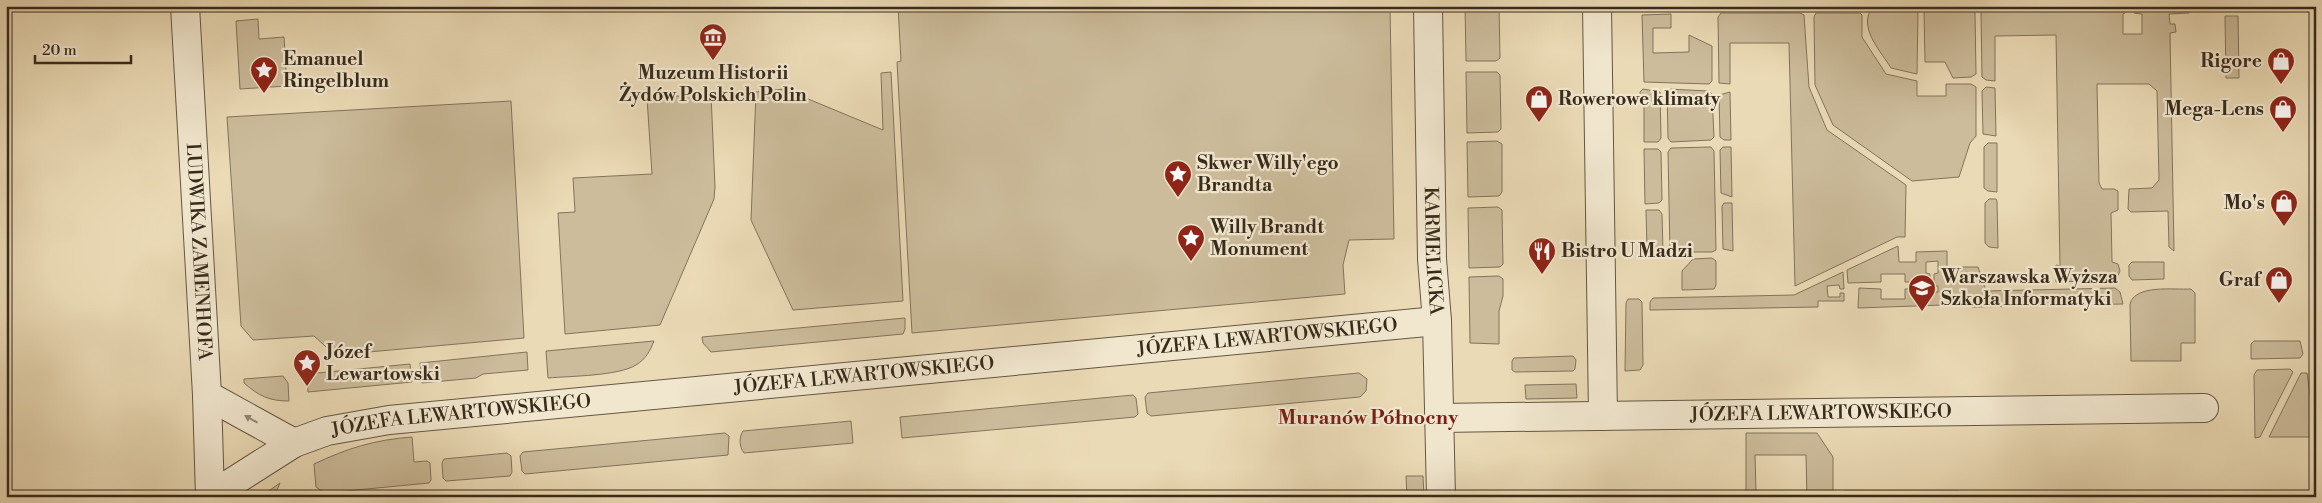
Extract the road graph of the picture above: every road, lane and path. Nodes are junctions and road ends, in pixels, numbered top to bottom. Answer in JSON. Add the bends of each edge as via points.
{"nodes":[{"id":1,"x":184,"y":6,"type":"edge"},
{"id":2,"x":1428,"y":6,"type":"edge"},
{"id":3,"x":1597,"y":6,"type":"edge"},
{"id":4,"x":1437,"y":321,"type":"junction"},
{"id":5,"x":207,"y":395,"type":"junction"},
{"id":6,"x":2204,"y":408,"type":"dead end"},
{"id":7,"x":1603,"y":416,"type":"junction"},
{"id":8,"x":1439,"y":418,"type":"junction"},
{"id":9,"x":294,"y":443,"type":"junction"},
{"id":10,"x":210,"y":497,"type":"edge"},
{"id":11,"x":1441,"y":497,"type":"edge"}],
"edges":[{"from":1,"to":5,"type":"street","name":"LUDWIKA ZAMENHOFA"},
{"from":2,"to":4,"type":"street","name":"KARMELICKA","via":[[1432,259]]},
{"from":3,"to":7,"type":"street"},
{"from":4,"to":8,"type":"street","name":"KARMELICKA"},
{"from":4,"to":9,"type":"street","name":"JÓZEFA LEWARTOWSKIEGO","via":[[390,420],[327,431]]},
{"from":9,"to":5,"type":"street","one_way":true},
{"from":5,"to":10,"type":"street","name":"LUDWIKA ZAMENHOFA"},
{"from":6,"to":7,"type":"street","name":"JÓZEFA LEWARTOWSKIEGO"},
{"from":7,"to":8,"type":"street","name":"JÓZEFA LEWARTOWSKIEGO"},
{"from":8,"to":11,"type":"street","name":"KARMELICKA"},
{"from":9,"to":10,"type":"street","name":"JÓZEFA LEWARTOWSKIEGO"}]}
